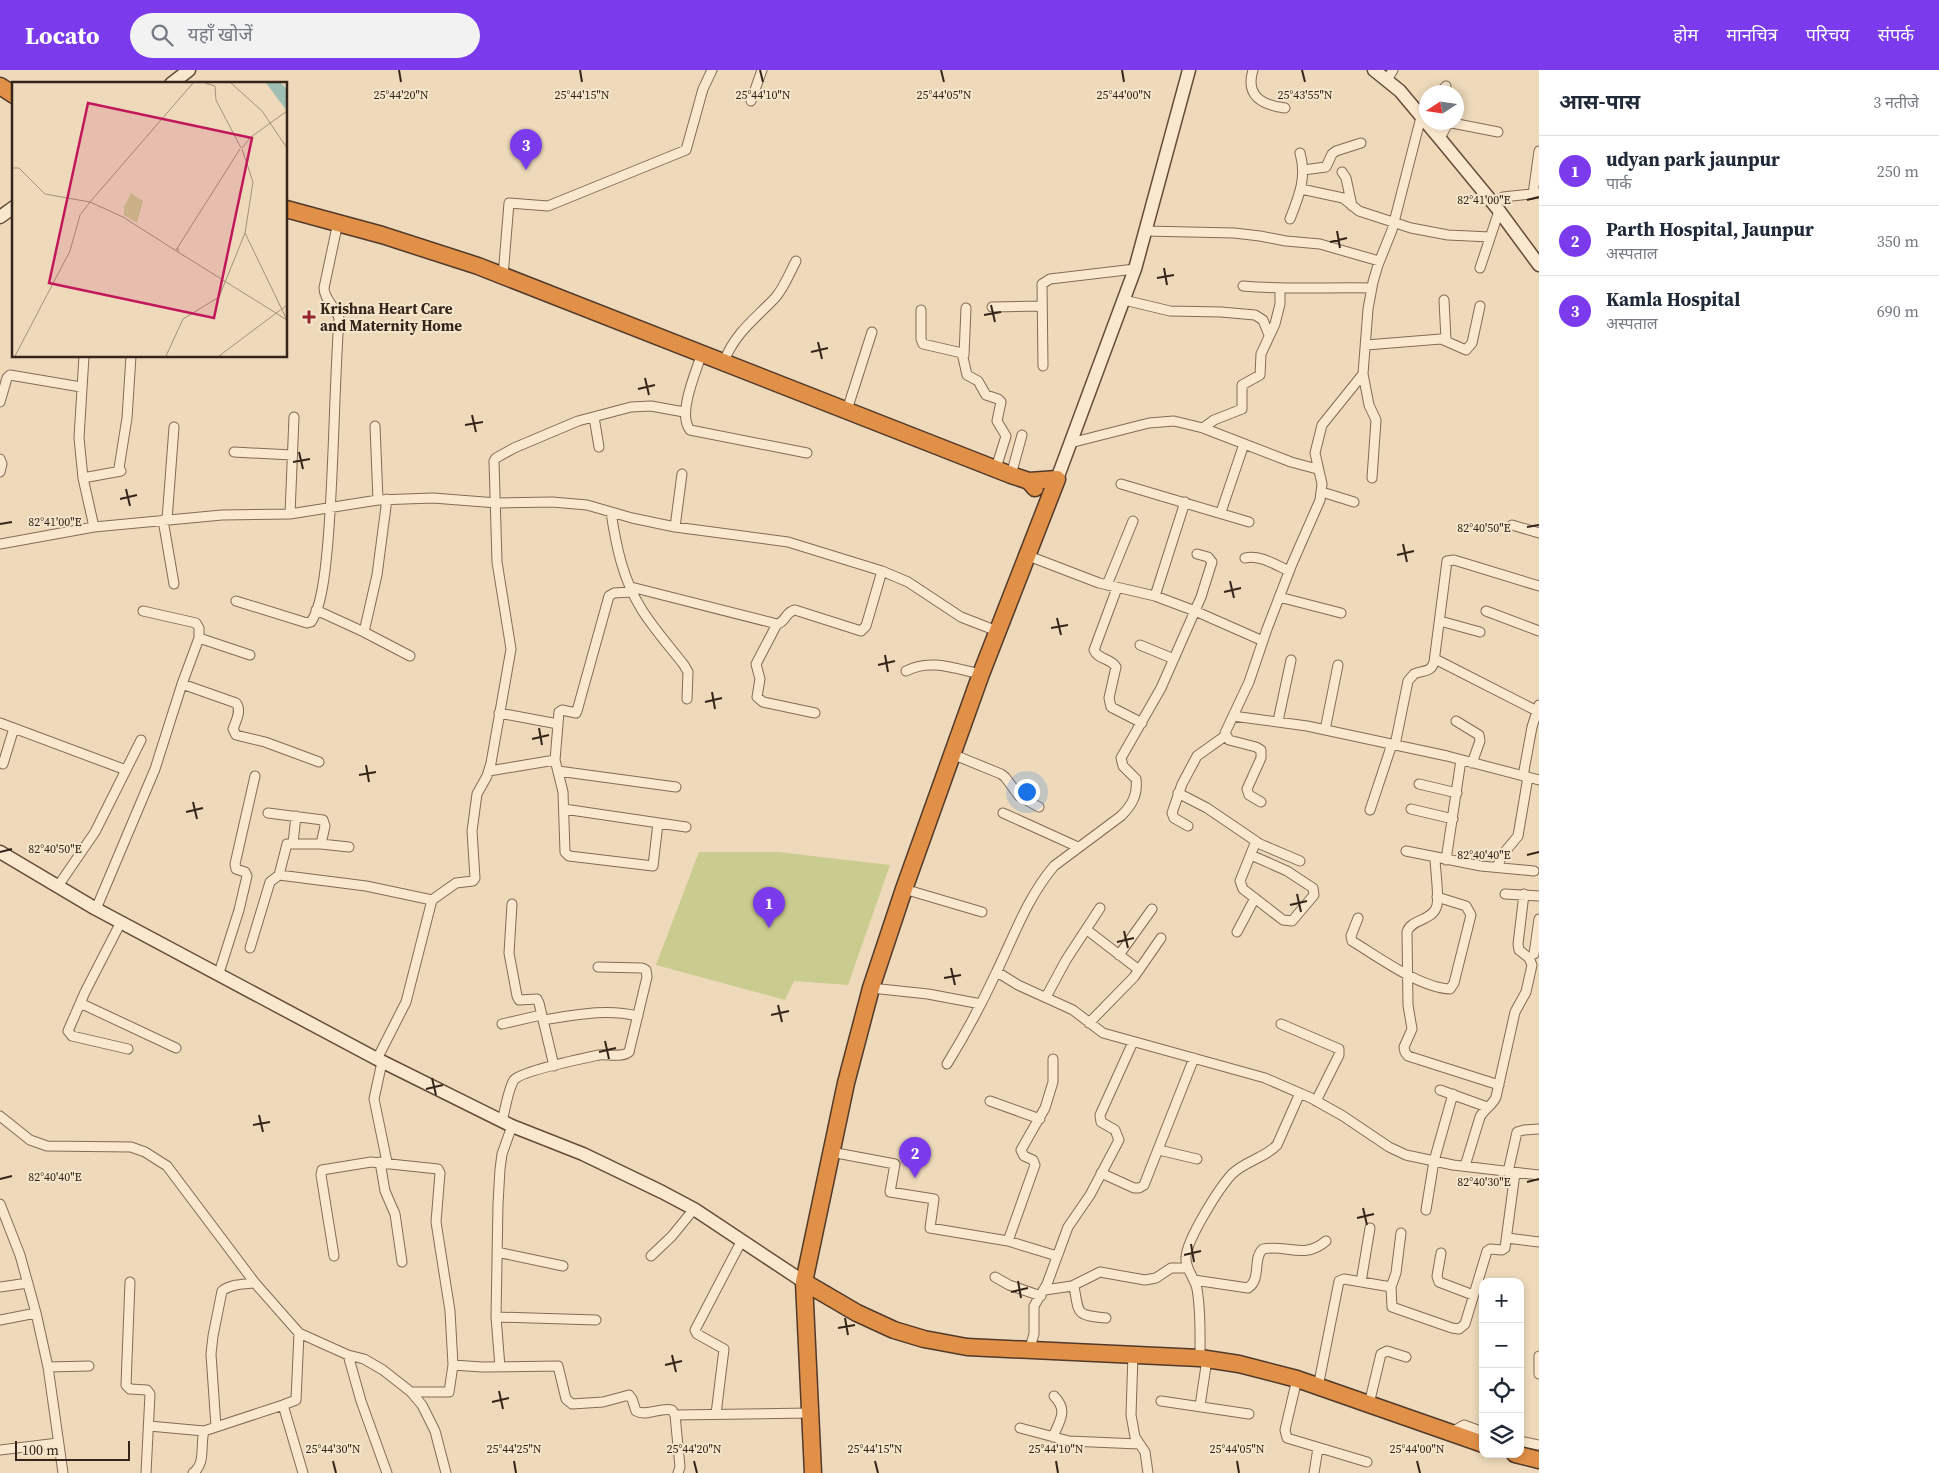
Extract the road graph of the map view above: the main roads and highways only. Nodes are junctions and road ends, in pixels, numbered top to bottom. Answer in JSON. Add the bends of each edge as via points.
{"nodes":[{"id":1,"x":189,"y":70,"type":"edge"},
{"id":2,"x":1189,"y":70,"type":"edge"},
{"id":3,"x":1374,"y":70,"type":"edge"},
{"id":4,"x":1390,"y":75,"type":"edge"},
{"id":5,"x":174,"y":82,"type":"edge"},
{"id":6,"x":0,"y":86,"type":"edge"},
{"id":7,"x":12,"y":94,"type":"edge"},
{"id":8,"x":1419,"y":109,"type":"edge"},
{"id":9,"x":1434,"y":130,"type":"edge"},
{"id":10,"x":12,"y":208,"type":"edge"},
{"id":11,"x":288,"y":210,"type":"edge"},
{"id":12,"x":0,"y":217,"type":"edge"},
{"id":13,"x":1539,"y":265,"type":"edge"},
{"id":14,"x":1057,"y":479,"type":"junction"},
{"id":15,"x":1029,"y":482,"type":"junction"},
{"id":16,"x":1048,"y":501,"type":"junction"},
{"id":17,"x":0,"y":852,"type":"edge"},
{"id":18,"x":804,"y":1282,"type":"junction"},
{"id":19,"x":1479,"y":1443,"type":"edge"},
{"id":20,"x":1524,"y":1456,"type":"edge"},
{"id":21,"x":1539,"y":1460,"type":"edge"},
{"id":22,"x":813,"y":1473,"type":"edge"}],
"edges":[{"from":1,"to":5,"type":"main road"},
{"from":2,"to":14,"type":"main road","via":[[1135,269]]},
{"from":3,"to":4,"type":"main road"},
{"from":4,"to":8,"type":"main road","via":[[1400,91]]},
{"from":6,"to":7,"type":"highway"},
{"from":9,"to":13,"type":"main road"},
{"from":10,"to":12,"type":"main road"},
{"from":11,"to":15,"type":"highway","via":[[338,222],[503,276]]},
{"from":14,"to":15,"type":"highway"},
{"from":14,"to":16,"type":"highway"},
{"from":15,"to":16,"type":"highway"},
{"from":16,"to":18,"type":"highway","via":[[981,674],[871,988],[846,1083]]},
{"from":17,"to":18,"type":"main road","via":[[96,909],[379,1061],[507,1124],[628,1175],[694,1210]]},
{"from":18,"to":19,"type":"highway","via":[[858,1313],[916,1337],[967,1347],[1204,1358],[1240,1364],[1297,1378]]},
{"from":18,"to":22,"type":"highway"},
{"from":20,"to":21,"type":"highway"}]}
